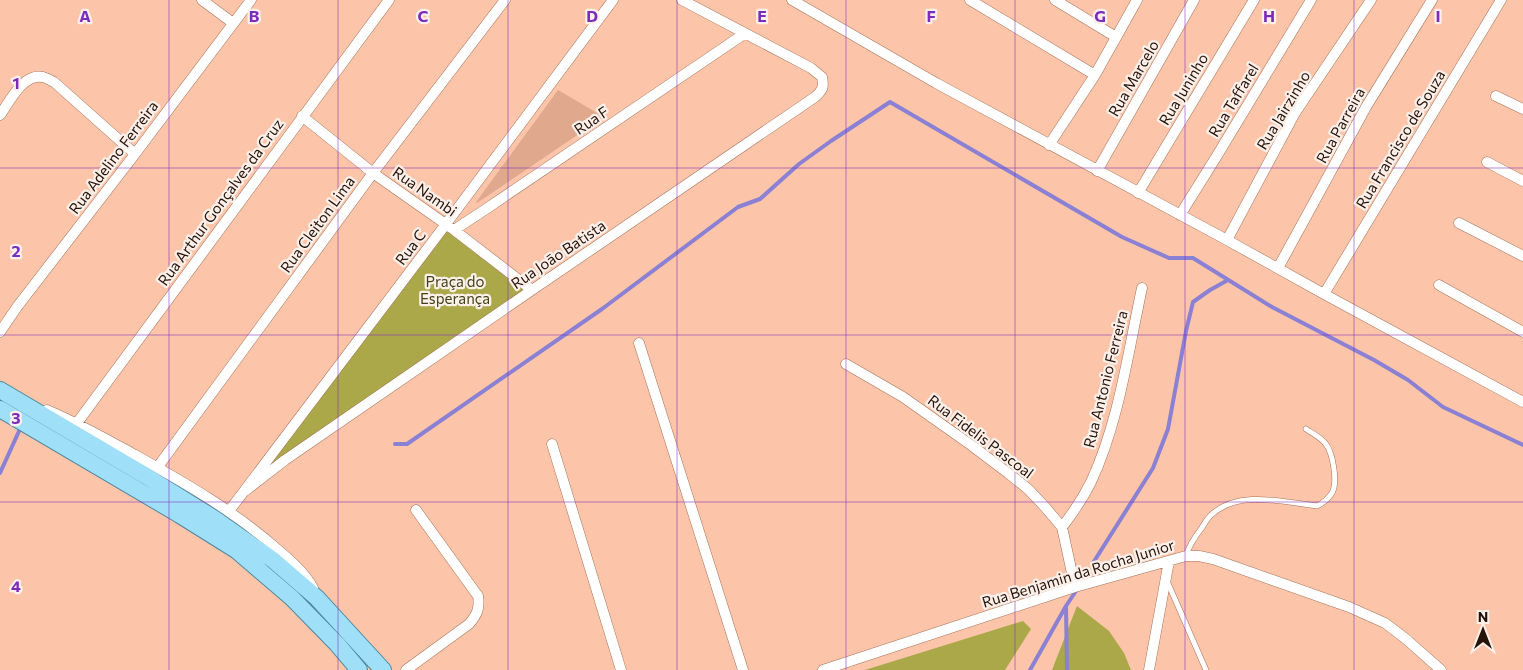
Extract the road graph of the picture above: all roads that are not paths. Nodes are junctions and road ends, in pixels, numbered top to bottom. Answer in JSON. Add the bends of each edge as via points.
{"nodes":[{"id":1,"x":202,"y":0,"type":"edge"},
{"id":2,"x":251,"y":0,"type":"edge"},
{"id":3,"x":389,"y":0,"type":"edge"},
{"id":4,"x":505,"y":0,"type":"edge"},
{"id":5,"x":613,"y":0,"type":"edge"},
{"id":6,"x":682,"y":0,"type":"edge"},
{"id":7,"x":792,"y":0,"type":"edge"},
{"id":8,"x":970,"y":0,"type":"edge"},
{"id":9,"x":1055,"y":0,"type":"edge"},
{"id":10,"x":1137,"y":0,"type":"edge"},
{"id":11,"x":1194,"y":0,"type":"edge"},
{"id":12,"x":1254,"y":0,"type":"edge"},
{"id":13,"x":1311,"y":0,"type":"edge"},
{"id":14,"x":1371,"y":0,"type":"edge"},
{"id":15,"x":1432,"y":0,"type":"edge"},
{"id":16,"x":1501,"y":0,"type":"edge"},
{"id":17,"x":233,"y":23,"type":"junction"},
{"id":18,"x":744,"y":34,"type":"junction"},
{"id":19,"x":1116,"y":37,"type":"junction"},
{"id":20,"x":1094,"y":75,"type":"junction"},
{"id":21,"x":1496,"y":96,"type":"dead end"},
{"id":22,"x":1523,"y":109,"type":"edge"},
{"id":23,"x":0,"y":115,"type":"edge"},
{"id":24,"x":302,"y":116,"type":"junction"},
{"id":25,"x":1049,"y":145,"type":"junction"},
{"id":26,"x":135,"y":154,"type":"junction"},
{"id":27,"x":1487,"y":162,"type":"dead end"},
{"id":28,"x":1097,"y":171,"type":"junction"},
{"id":29,"x":373,"y":173,"type":"junction"},
{"id":30,"x":1523,"y":181,"type":"edge"},
{"id":31,"x":1138,"y":193,"type":"junction"},
{"id":32,"x":1180,"y":215,"type":"junction"},
{"id":33,"x":1460,"y":223,"type":"dead end"},
{"id":34,"x":450,"y":227,"type":"junction"},
{"id":35,"x":1227,"y":240,"type":"junction"},
{"id":36,"x":1523,"y":256,"type":"edge"},
{"id":37,"x":1278,"y":268,"type":"junction"},
{"id":38,"x":1439,"y":285,"type":"dead end"},
{"id":39,"x":1142,"y":288,"type":"dead end"},
{"id":40,"x":532,"y":290,"type":"junction"},
{"id":41,"x":1324,"y":294,"type":"junction"},
{"id":42,"x":0,"y":332,"type":"edge"},
{"id":43,"x":1523,"y":332,"type":"edge"},
{"id":44,"x":639,"y":342,"type":"dead end"},
{"id":45,"x":846,"y":364,"type":"dead end"},
{"id":46,"x":0,"y":390,"type":"edge"},
{"id":47,"x":18,"y":401,"type":"junction"},
{"id":48,"x":1523,"y":402,"type":"edge"},
{"id":49,"x":0,"y":409,"type":"edge"},
{"id":50,"x":77,"y":423,"type":"junction"},
{"id":51,"x":1306,"y":429,"type":"dead end"},
{"id":52,"x":552,"y":444,"type":"dead end"},
{"id":53,"x":158,"y":468,"type":"junction"},
{"id":54,"x":245,"y":491,"type":"junction"},
{"id":55,"x":229,"y":510,"type":"junction"},
{"id":56,"x":416,"y":510,"type":"dead end"},
{"id":57,"x":1062,"y":527,"type":"junction"},
{"id":58,"x":1186,"y":556,"type":"junction"},
{"id":59,"x":1168,"y":561,"type":"junction"},
{"id":60,"x":1166,"y":578,"type":"junction"},
{"id":61,"x":1076,"y":587,"type":"junction"},
{"id":62,"x":317,"y":598,"type":"junction"},
{"id":63,"x":359,"y":670,"type":"edge"},
{"id":64,"x":383,"y":670,"type":"edge"},
{"id":65,"x":406,"y":670,"type":"edge"},
{"id":66,"x":621,"y":670,"type":"edge"},
{"id":67,"x":743,"y":670,"type":"edge"},
{"id":68,"x":823,"y":670,"type":"edge"},
{"id":69,"x":1149,"y":670,"type":"edge"},
{"id":70,"x":1206,"y":670,"type":"edge"},
{"id":71,"x":1441,"y":670,"type":"edge"}],
"edges":[{"from":1,"to":17,"type":"street"},
{"from":2,"to":17,"type":"street","name":"Rua Adelino Ferreira"},
{"from":3,"to":24,"type":"street","name":"Rua Arthur Gonçalves da Cruz"},
{"from":4,"to":29,"type":"street","name":"Rua Cleiton Lima"},
{"from":5,"to":34,"type":"street","name":"Rua C"},
{"from":6,"to":18,"type":"street"},
{"from":7,"to":25,"type":"street"},
{"from":8,"to":20,"type":"street"},
{"from":9,"to":19,"type":"street"},
{"from":10,"to":19,"type":"street"},
{"from":11,"to":28,"type":"street","name":"Rua Marcelo"},
{"from":12,"to":31,"type":"street","name":"Rua Juninho"},
{"from":13,"to":32,"type":"street","name":"Rua Taffarel"},
{"from":14,"to":35,"type":"street","name":"Rua Jairzinho","via":[[1295,113]]},
{"from":15,"to":37,"type":"street","name":"Rua Parreira","via":[[1366,108]]},
{"from":16,"to":41,"type":"street","name":"Rua Francisco de Souza"},
{"from":17,"to":26,"type":"street","name":"Rua Adelino Ferreira"},
{"from":18,"to":34,"type":"street","name":"Rua F"},
{"from":18,"to":40,"type":"street","name":"Rua Joāo Batista","via":[[811,68],[822,77],[822,92]]},
{"from":19,"to":20,"type":"street"},
{"from":20,"to":25,"type":"street"},
{"from":21,"to":22,"type":"street"},
{"from":23,"to":26,"type":"street","via":[[22,85],[31,78],[42,77],[54,82]]},
{"from":24,"to":29,"type":"street","name":"Rua Nambi"},
{"from":24,"to":50,"type":"street","name":"Rua Arthur Gonçalves da Cruz"},
{"from":25,"to":28,"type":"street"},
{"from":26,"to":42,"type":"street","name":"Rua Adelino Ferreira"},
{"from":27,"to":30,"type":"street"},
{"from":28,"to":31,"type":"street"},
{"from":29,"to":34,"type":"street","name":"Rua Nambi"},
{"from":29,"to":53,"type":"street","name":"Rua Cleiton Lima"},
{"from":31,"to":32,"type":"street"},
{"from":32,"to":35,"type":"street"},
{"from":33,"to":36,"type":"street"},
{"from":34,"to":40,"type":"street","name":"Rua Nambi"},
{"from":34,"to":54,"type":"street","name":"Rua C"},
{"from":35,"to":37,"type":"street"},
{"from":37,"to":41,"type":"street"},
{"from":38,"to":43,"type":"street"},
{"from":39,"to":57,"type":"street","name":"Rua Antonio Ferreira","via":[[1107,440],[1090,484]]},
{"from":40,"to":54,"type":"street","name":"Rua Joāo Batista"},
{"from":41,"to":48,"type":"street"},
{"from":44,"to":67,"type":"street"},
{"from":45,"to":57,"type":"street","name":"Rua Fidelis Pascoal","via":[[903,397],[1008,472]]},
{"from":46,"to":47,"type":"main road"},
{"from":47,"to":50,"type":"street"},
{"from":47,"to":62,"type":"main road","via":[[216,519],[274,560]]},
{"from":49,"to":63,"type":"main road","via":[[236,550],[292,598]]},
{"from":50,"to":53,"type":"street"},
{"from":51,"to":58,"type":"lane","via":[[1325,443],[1332,458],[1334,487],[1323,503],[1317,506],[1254,499],[1235,502],[1210,516]]},
{"from":52,"to":66,"type":"street"},
{"from":53,"to":55,"type":"street"},
{"from":54,"to":55,"type":"street","name":"Rua C"},
{"from":55,"to":62,"type":"street","via":[[287,557],[312,585]]},
{"from":56,"to":65,"type":"street","via":[[478,596],[479,606],[469,624]]},
{"from":57,"to":61,"type":"street","name":"Rua Fidelis Pascoal"},
{"from":58,"to":59,"type":"street","name":"Rua Benjamin da Rocha Junior"},
{"from":58,"to":71,"type":"street","name":"Rua Benjamin da Rocha Junior","via":[[1213,559],[1385,623]]},
{"from":59,"to":60,"type":"street"},
{"from":59,"to":61,"type":"street","name":"Rua Benjamin da Rocha Junior"},
{"from":60,"to":69,"type":"street"},
{"from":60,"to":70,"type":"lane"},
{"from":61,"to":68,"type":"street","name":"Rua Benjamin da Rocha Junior"},
{"from":62,"to":64,"type":"main road"}]}
